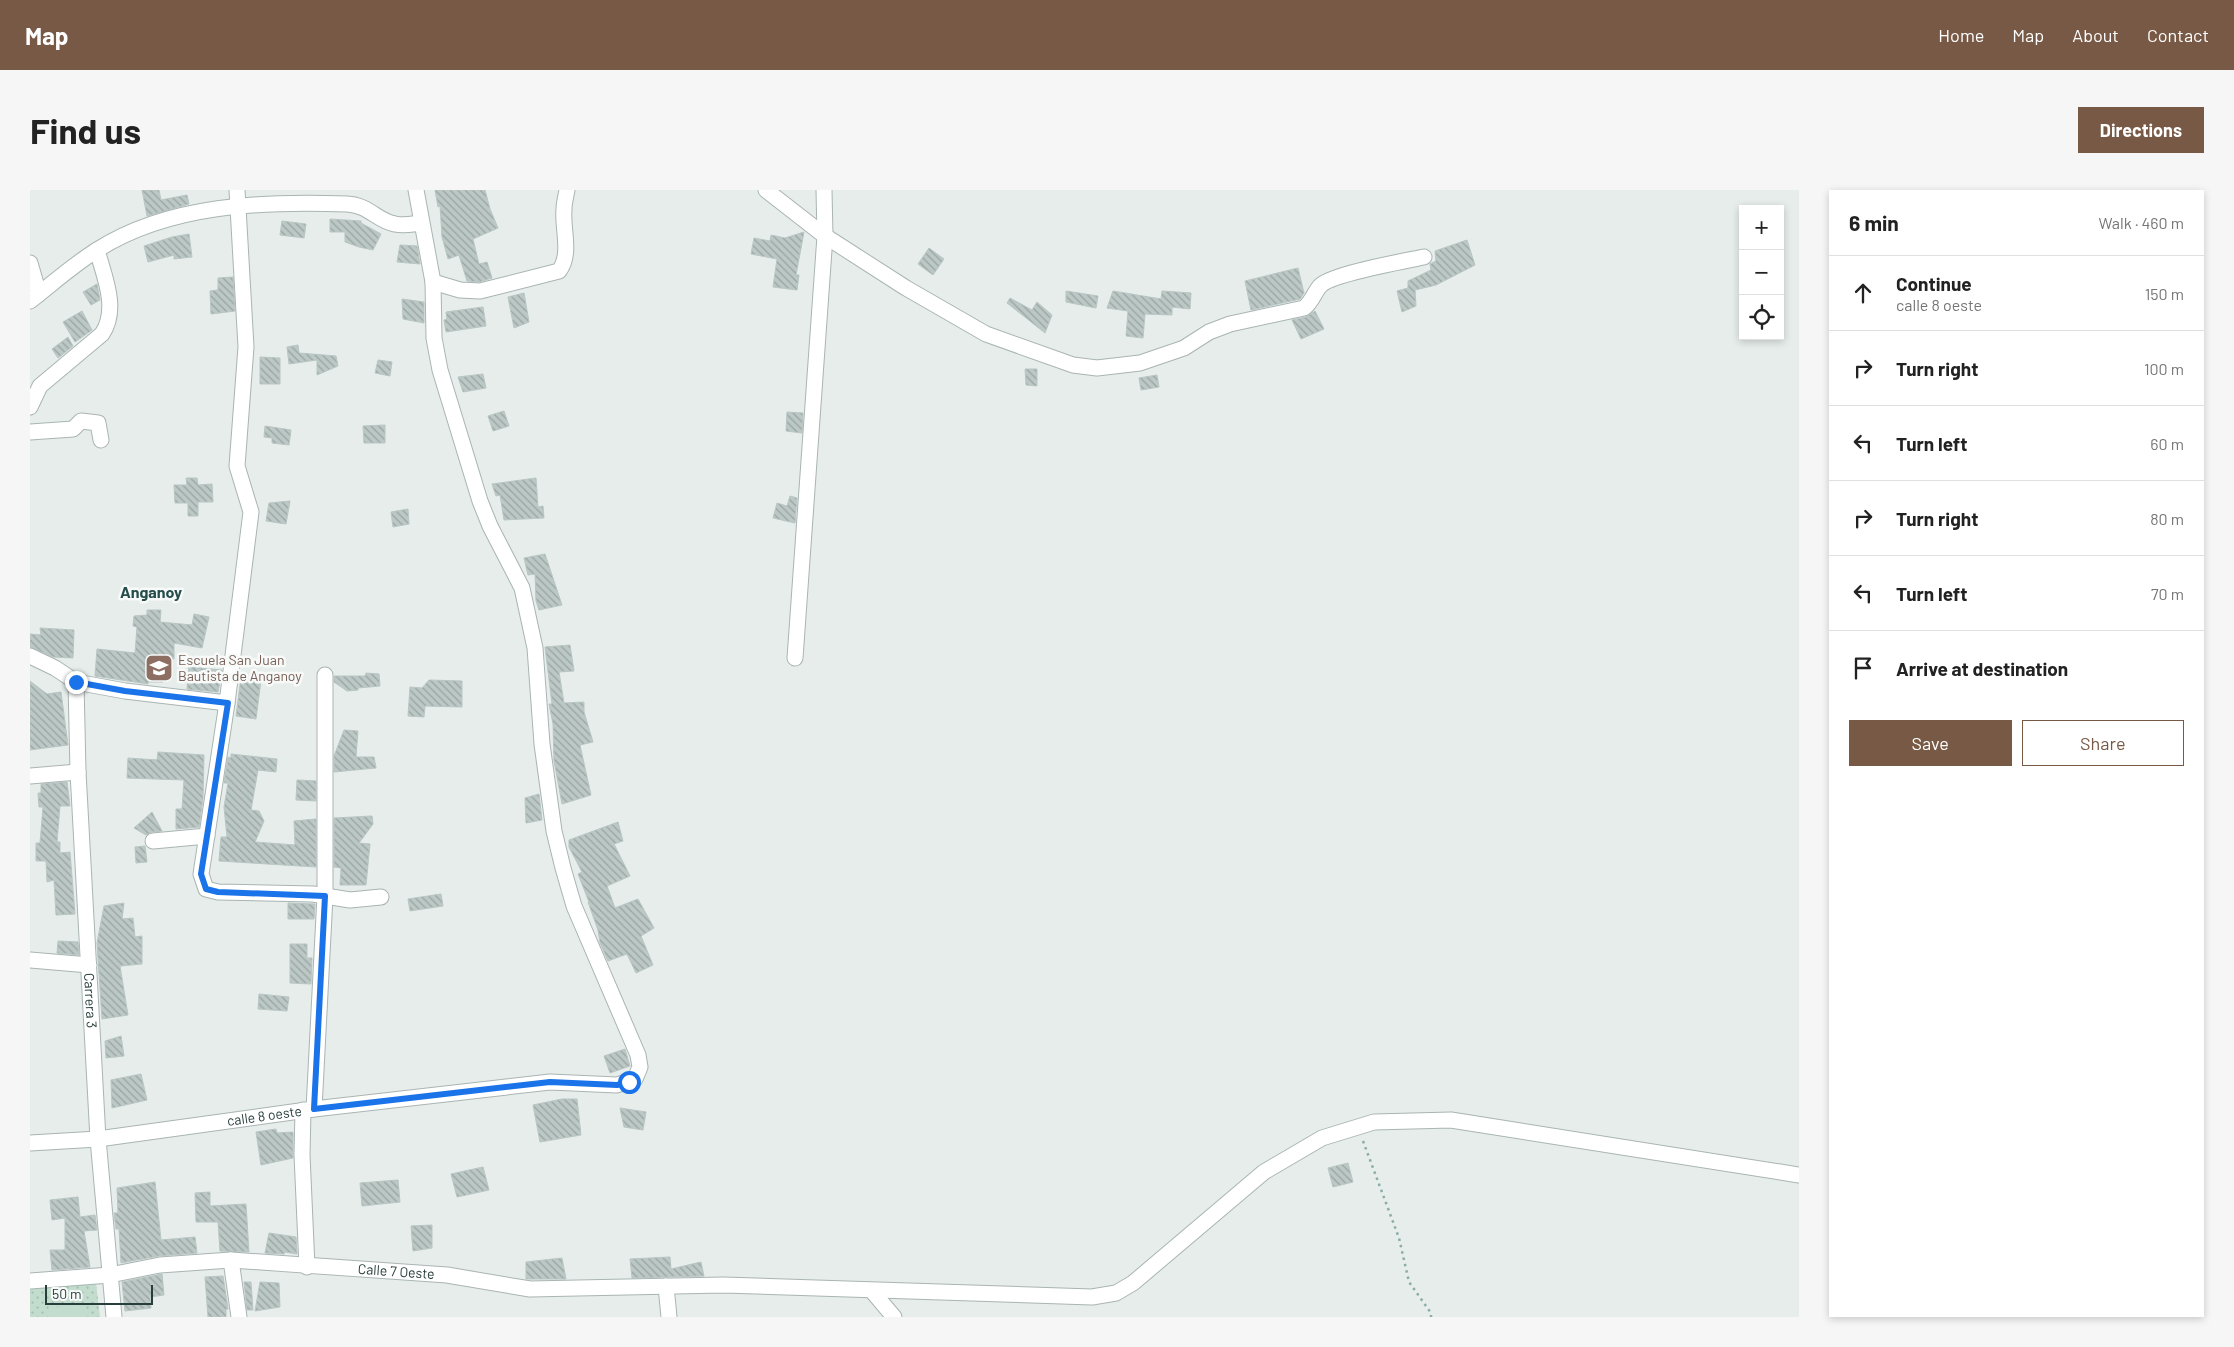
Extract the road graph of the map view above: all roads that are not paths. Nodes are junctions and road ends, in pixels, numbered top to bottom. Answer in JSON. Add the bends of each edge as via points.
{"nodes":[{"id":1,"x":237,"y":190,"type":"edge"},
{"id":2,"x":416,"y":190,"type":"edge"},
{"id":3,"x":567,"y":190,"type":"edge"},
{"id":4,"x":766,"y":190,"type":"edge"},
{"id":5,"x":824,"y":190,"type":"edge"},
{"id":6,"x":238,"y":206,"type":"junction"},
{"id":7,"x":421,"y":223,"type":"junction"},
{"id":8,"x":825,"y":236,"type":"junction"},
{"id":9,"x":97,"y":250,"type":"junction"},
{"id":10,"x":1424,"y":258,"type":"dead end"},
{"id":11,"x":30,"y":263,"type":"edge"},
{"id":12,"x":433,"y":282,"type":"junction"},
{"id":13,"x":34,"y":297,"type":"edge"},
{"id":14,"x":30,"y":407,"type":"edge"},
{"id":15,"x":30,"y":432,"type":"edge"},
{"id":16,"x":101,"y":440,"type":"dead end"},
{"id":17,"x":30,"y":656,"type":"edge"},
{"id":18,"x":796,"y":658,"type":"dead end"},
{"id":19,"x":325,"y":675,"type":"dead end"},
{"id":20,"x":76,"y":682,"type":"junction"},
{"id":21,"x":228,"y":703,"type":"junction"},
{"id":22,"x":78,"y":772,"type":"junction"},
{"id":23,"x":30,"y":776,"type":"edge"},
{"id":24,"x":207,"y":836,"type":"junction"},
{"id":25,"x":153,"y":841,"type":"dead end"},
{"id":26,"x":325,"y":896,"type":"junction"},
{"id":27,"x":381,"y":897,"type":"dead end"},
{"id":28,"x":30,"y":960,"type":"edge"},
{"id":29,"x":89,"y":966,"type":"junction"},
{"id":30,"x":308,"y":1109,"type":"junction"},
{"id":31,"x":98,"y":1139,"type":"junction"},
{"id":32,"x":30,"y":1144,"type":"edge"},
{"id":33,"x":1799,"y":1175,"type":"edge"},
{"id":34,"x":231,"y":1260,"type":"junction"},
{"id":35,"x":307,"y":1267,"type":"junction"},
{"id":36,"x":110,"y":1275,"type":"junction"},
{"id":37,"x":30,"y":1281,"type":"edge"},
{"id":38,"x":666,"y":1286,"type":"junction"},
{"id":39,"x":872,"y":1291,"type":"junction"},
{"id":40,"x":114,"y":1317,"type":"edge"},
{"id":41,"x":239,"y":1317,"type":"edge"},
{"id":42,"x":669,"y":1317,"type":"edge"},
{"id":43,"x":894,"y":1317,"type":"edge"}],
"edges":[{"from":1,"to":6,"type":"street"},
{"from":2,"to":7,"type":"street"},
{"from":3,"to":12,"type":"street","via":[[564,210],[566,255],[560,271],[480,291],[460,290]]},
{"from":4,"to":8,"type":"street"},
{"from":5,"to":8,"type":"street"},
{"from":6,"to":7,"type":"street","via":[[350,204],[372,211],[393,224]]},
{"from":6,"to":9,"type":"street","via":[[174,217]]},
{"from":6,"to":21,"type":"street","via":[[246,347],[237,466],[251,512]]},
{"from":7,"to":12,"type":"street"},
{"from":8,"to":10,"type":"street","via":[[986,334],[1073,365],[1096,368],[1140,363],[1164,356],[1230,324],[1304,308],[1320,286],[1330,281],[1380,266]]},
{"from":8,"to":18,"type":"street"},
{"from":9,"to":13,"type":"street"},
{"from":9,"to":14,"type":"street","via":[[110,299],[108,325],[102,334],[40,386]]},
{"from":11,"to":13,"type":"street"},
{"from":12,"to":30,"type":"street","name":"calle 8 oeste","via":[[434,338],[440,370],[480,501],[522,588],[535,648],[542,744],[554,831],[574,906],[638,1055],[640,1067],[635,1079],[617,1085],[550,1082]]},
{"from":15,"to":16,"type":"street","via":[[73,428],[81,421],[98,423]]},
{"from":17,"to":20,"type":"street"},
{"from":19,"to":26,"type":"street"},
{"from":20,"to":21,"type":"street"},
{"from":20,"to":22,"type":"street","name":"Carrera 3"},
{"from":21,"to":24,"type":"street"},
{"from":22,"to":23,"type":"street"},
{"from":22,"to":29,"type":"street","name":"Carrera 3"},
{"from":24,"to":25,"type":"street"},
{"from":24,"to":26,"type":"street","via":[[201,874],[206,889]]},
{"from":26,"to":27,"type":"street","via":[[350,900]]},
{"from":26,"to":30,"type":"street"},
{"from":28,"to":29,"type":"street"},
{"from":29,"to":31,"type":"street","name":"Carrera 3"},
{"from":30,"to":31,"type":"street","name":"calle 8 oeste"},
{"from":30,"to":35,"type":"street","via":[[302,1155]]},
{"from":31,"to":32,"type":"street","name":"calle 8 oeste"},
{"from":31,"to":36,"type":"street","name":"Carrera 3"},
{"from":33,"to":39,"type":"street","name":"Calle 7 Oeste","via":[[1451,1120],[1374,1122],[1322,1138],[1264,1172],[1133,1283],[1116,1293],[1092,1297]]},
{"from":34,"to":35,"type":"street","name":"Calle 7 Oeste"},
{"from":34,"to":36,"type":"street","name":"Calle 7 Oeste","via":[[160,1265]]},
{"from":34,"to":41,"type":"street"},
{"from":35,"to":38,"type":"street","name":"Calle 7 Oeste","via":[[447,1275],[530,1289]]},
{"from":36,"to":37,"type":"street","name":"Calle 7 Oeste"},
{"from":36,"to":40,"type":"street","name":"Carrera 3"},
{"from":38,"to":39,"type":"street","name":"Calle 7 Oeste"},
{"from":38,"to":42,"type":"street"},
{"from":39,"to":43,"type":"street"}]}
